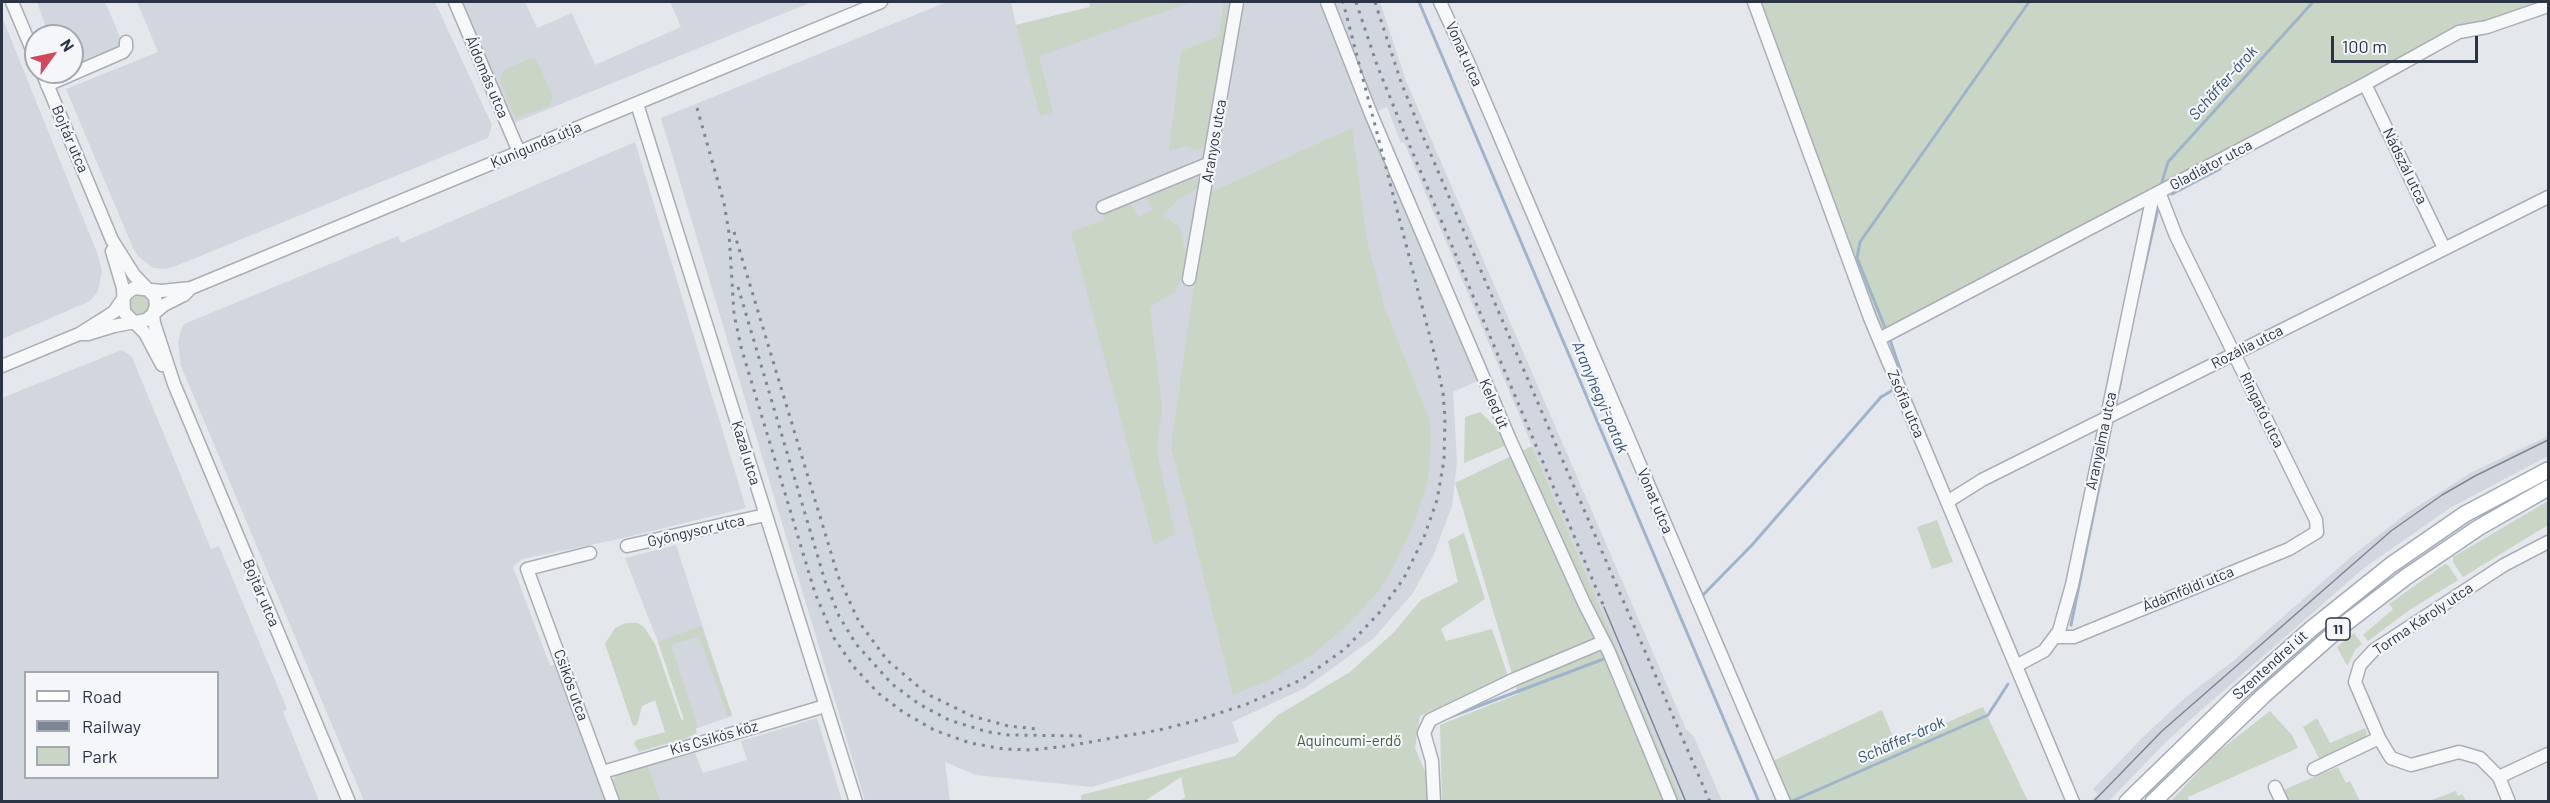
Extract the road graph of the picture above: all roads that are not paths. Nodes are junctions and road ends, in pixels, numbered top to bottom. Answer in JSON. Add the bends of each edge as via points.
{"nodes":[{"id":1,"x":12,"y":2,"type":"edge"},
{"id":2,"x":455,"y":2,"type":"edge"},
{"id":3,"x":881,"y":2,"type":"edge"},
{"id":4,"x":1237,"y":2,"type":"edge"},
{"id":5,"x":1327,"y":2,"type":"edge"},
{"id":6,"x":1440,"y":2,"type":"edge"},
{"id":7,"x":1754,"y":2,"type":"edge"},
{"id":8,"x":2548,"y":6,"type":"edge"},
{"id":9,"x":24,"y":30,"type":"edge"},
{"id":10,"x":126,"y":42,"type":"dead end"},
{"id":11,"x":2365,"y":84,"type":"junction"},
{"id":12,"x":47,"y":85,"type":"joint"},
{"id":13,"x":637,"y":104,"type":"junction"},
{"id":14,"x":519,"y":152,"type":"junction"},
{"id":15,"x":1210,"y":163,"type":"junction"},
{"id":16,"x":2156,"y":193,"type":"junction"},
{"id":17,"x":2548,"y":197,"type":"edge"},
{"id":18,"x":1103,"y":207,"type":"dead end"},
{"id":19,"x":112,"y":240,"type":"junction"},
{"id":20,"x":2444,"y":248,"type":"junction"},
{"id":21,"x":1189,"y":279,"type":"dead end"},
{"id":22,"x":191,"y":288,"type":"junction"},
{"id":23,"x":146,"y":289,"type":"junction"},
{"id":24,"x":124,"y":298,"type":"junction"},
{"id":25,"x":153,"y":314,"type":"junction"},
{"id":26,"x":135,"y":321,"type":"junction"},
{"id":27,"x":79,"y":334,"type":"junction"},
{"id":28,"x":1879,"y":339,"type":"junction"},
{"id":29,"x":2234,"y":353,"type":"junction"},
{"id":30,"x":2,"y":366,"type":"edge"},
{"id":31,"x":174,"y":384,"type":"junction"},
{"id":32,"x":2105,"y":417,"type":"junction"},
{"id":33,"x":2548,"y":470,"type":"edge"},
{"id":34,"x":2548,"y":488,"type":"edge"},
{"id":35,"x":1947,"y":502,"type":"junction"},
{"id":36,"x":765,"y":516,"type":"junction"},
{"id":37,"x":2317,"y":532,"type":"joint"},
{"id":38,"x":2548,"y":542,"type":"edge"},
{"id":39,"x":627,"y":546,"type":"dead end"},
{"id":40,"x":590,"y":553,"type":"dead end"},
{"id":41,"x":2056,"y":637,"type":"junction"},
{"id":42,"x":1608,"y":652,"type":"junction"},
{"id":43,"x":2016,"y":666,"type":"junction"},
{"id":44,"x":825,"y":706,"type":"junction"},
{"id":45,"x":2379,"y":738,"type":"junction"},
{"id":46,"x":2548,"y":754,"type":"edge"},
{"id":47,"x":2314,"y":770,"type":"dead end"},
{"id":48,"x":603,"y":772,"type":"junction"},
{"id":49,"x":2499,"y":777,"type":"junction"},
{"id":50,"x":2275,"y":787,"type":"dead end"},
{"id":51,"x":349,"y":801,"type":"edge"},
{"id":52,"x":613,"y":801,"type":"edge"},
{"id":53,"x":856,"y":801,"type":"edge"},
{"id":54,"x":1434,"y":801,"type":"edge"},
{"id":55,"x":1671,"y":801,"type":"edge"},
{"id":56,"x":1784,"y":801,"type":"edge"},
{"id":57,"x":2073,"y":801,"type":"edge"},
{"id":58,"x":2127,"y":801,"type":"edge"},
{"id":59,"x":2152,"y":801,"type":"edge"},
{"id":60,"x":2282,"y":801,"type":"edge"},
{"id":61,"x":2509,"y":801,"type":"edge"}],
"edges":[{"from":1,"to":9,"type":"street"},
{"from":2,"to":14,"type":"street","name":"Áldomás utca"},
{"from":3,"to":13,"type":"street","name":"Kunigunda útja"},
{"from":4,"to":15,"type":"street","name":"Aranyos utca"},
{"from":5,"to":42,"type":"street","name":"Keled út","via":[[1507,433]]},
{"from":6,"to":56,"type":"street","name":"Vonat utca"},
{"from":7,"to":28,"type":"street","name":"Zsófia utca"},
{"from":8,"to":11,"type":"street","name":"Gladiátor utca","via":[[2487,27],[2459,32]]},
{"from":10,"to":12,"type":"street","via":[[123,52]]},
{"from":11,"to":16,"type":"street","name":"Gladiátor utca"},
{"from":11,"to":20,"type":"street","name":"Nádszál utca"},
{"from":12,"to":19,"type":"street","name":"Bojtár utca"},
{"from":13,"to":14,"type":"street","name":"Kunigunda útja"},
{"from":13,"to":36,"type":"street","name":"Kazal utca"},
{"from":14,"to":22,"type":"street","name":"Kunigunda útja"},
{"from":15,"to":18,"type":"street"},
{"from":15,"to":21,"type":"street","name":"Aranyos utca"},
{"from":16,"to":28,"type":"street","name":"Gladiátor utca"},
{"from":16,"to":29,"type":"street","name":"Ringató utca"},
{"from":16,"to":32,"type":"street","name":"Aranyalma utca"},
{"from":17,"to":20,"type":"street","name":"Rozália utca"},
{"from":19,"to":23,"type":"street","name":"Bojtár utca"},
{"from":19,"to":24,"type":"street","name":"Bojtár utca"},
{"from":20,"to":29,"type":"street","name":"Rozália utca"},
{"from":22,"to":23,"type":"street","name":"Kunigunda útja"},
{"from":22,"to":25,"type":"street","name":"Kunigunda útja"},
{"from":23,"to":24,"type":"street","name":"Kunigunda útja","via":[[134,288]]},
{"from":23,"to":25,"type":"street","via":[[156,300]]},
{"from":24,"to":26,"type":"street","via":[[124,312]]},
{"from":24,"to":27,"type":"street","name":"Kunigunda útja","via":[[114,312]]},
{"from":25,"to":26,"type":"street","name":"Kunigunda útja","via":[[146,320]]},
{"from":25,"to":31,"type":"street","name":"Bojtár utca"},
{"from":26,"to":27,"type":"street","name":"Kunigunda útja"},
{"from":26,"to":31,"type":"street","name":"Bojtár utca"},
{"from":27,"to":30,"type":"street","name":"Kunigunda útja"},
{"from":28,"to":35,"type":"street","name":"Zsófia utca"},
{"from":29,"to":32,"type":"street","name":"Rozália utca"},
{"from":29,"to":37,"type":"street","name":"Ringató utca","via":[[2316,520]]},
{"from":31,"to":51,"type":"street","name":"Bojtár utca"},
{"from":32,"to":35,"type":"street","name":"Rozália utca"},
{"from":32,"to":41,"type":"street","name":"Aranyalma utca","via":[[2072,585]]},
{"from":33,"to":58,"type":"main road","name":"Szentendrei út","number":"11","via":[[2465,514],[2397,560],[2238,694]]},
{"from":34,"to":59,"type":"main road","name":"Szentendrei út","number":"11","via":[[2460,540],[2342,626]]},
{"from":35,"to":43,"type":"street","name":"Zsófia utca"},
{"from":36,"to":39,"type":"street","name":"Gyöngysor utca"},
{"from":36,"to":44,"type":"street","name":"Kazal utca"},
{"from":37,"to":41,"type":"street","name":"Ádámföldi utca","via":[[2289,549],[2074,637]]},
{"from":38,"to":45,"type":"street","name":"Torma Károly utca","via":[[2470,587],[2374,650],[2360,665],[2355,682]]},
{"from":40,"to":48,"type":"street","name":"Csikós utca","via":[[528,569]]},
{"from":41,"to":43,"type":"street","via":[[2044,651]]},
{"from":42,"to":54,"type":"street","via":[[1515,679],[1430,720],[1424,733],[1432,761]]},
{"from":42,"to":55,"type":"street","name":"Keled út"},
{"from":43,"to":57,"type":"street","name":"Zsófia utca"},
{"from":44,"to":48,"type":"street","name":"Kis Csikós köz"},
{"from":44,"to":53,"type":"street","name":"Kazal utca"},
{"from":45,"to":47,"type":"street"},
{"from":45,"to":49,"type":"street","name":"Torma Károly utca","via":[[2391,758],[2411,765],[2459,752],[2480,758]]},
{"from":46,"to":49,"type":"street"},
{"from":48,"to":52,"type":"street","name":"Csikós utca"},
{"from":49,"to":61,"type":"street","name":"Torma Károly utca"},
{"from":50,"to":60,"type":"street"}]}
